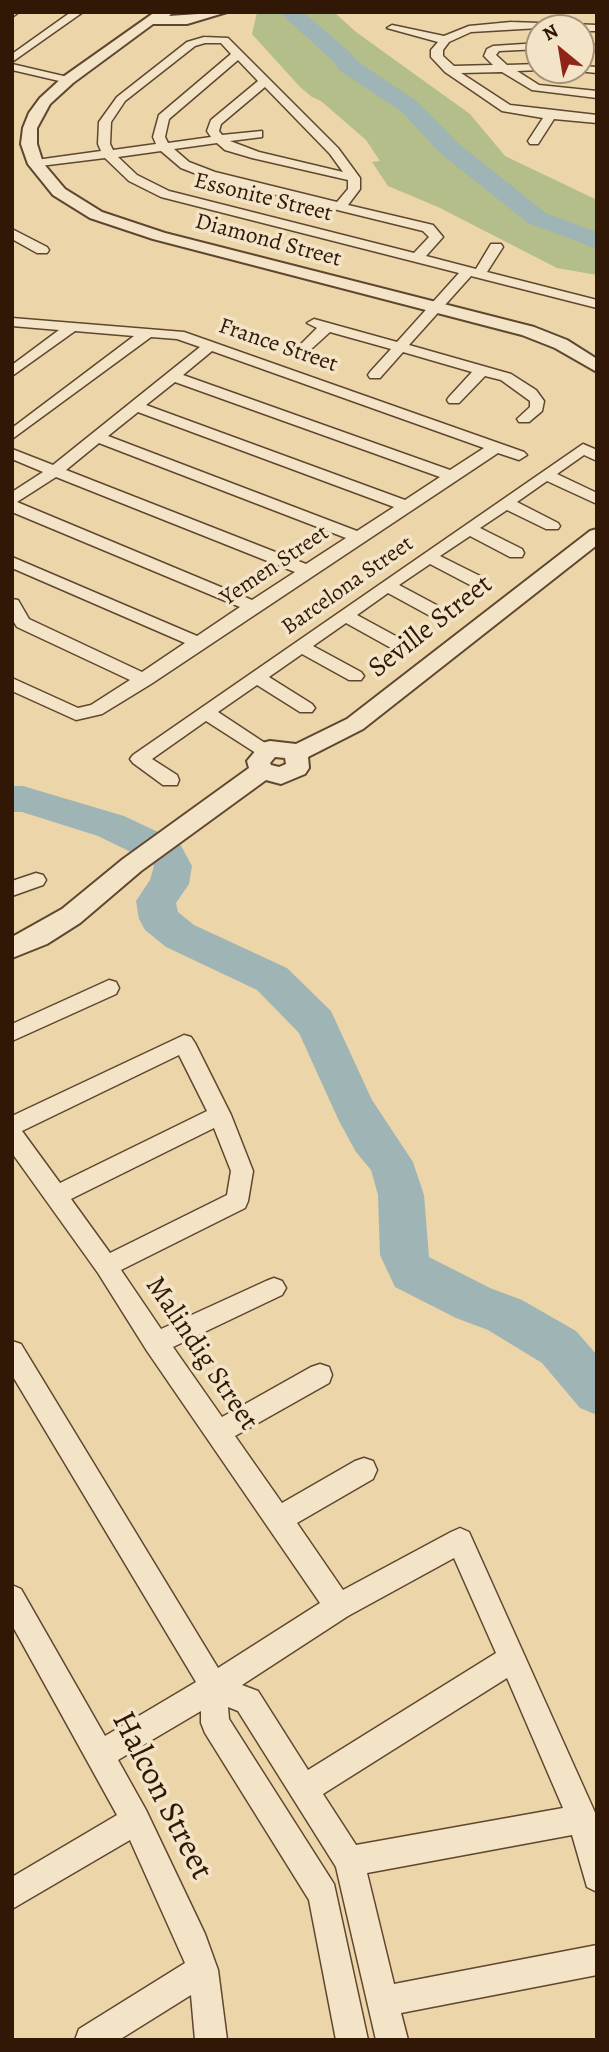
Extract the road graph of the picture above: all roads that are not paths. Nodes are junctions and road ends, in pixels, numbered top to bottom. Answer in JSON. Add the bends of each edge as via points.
{"nodes":[{"id":1,"x":78,"y":12,"type":"edge"},
{"id":2,"x":166,"y":12,"type":"edge"},
{"id":3,"x":220,"y":12,"type":"edge"},
{"id":4,"x":150,"y":20,"type":"junction"},
{"id":5,"x":392,"y":27,"type":"dead end"},
{"id":6,"x":597,"y":28,"type":"edge"},
{"id":7,"x":445,"y":40,"type":"junction"},
{"id":8,"x":525,"y":47,"type":"edge"},
{"id":9,"x":238,"y":54,"type":"junction"},
{"id":10,"x":12,"y":60,"type":"edge"},
{"id":11,"x":501,"y":66,"type":"junction"},
{"id":12,"x":12,"y":67,"type":"edge"},
{"id":13,"x":525,"y":67,"type":"edge"},
{"id":14,"x":449,"y":70,"type":"junction"},
{"id":15,"x":68,"y":80,"type":"junction"},
{"id":16,"x":264,"y":82,"type":"junction"},
{"id":17,"x":597,"y":94,"type":"edge"},
{"id":18,"x":550,"y":116,"type":"junction"},
{"id":19,"x":597,"y":119,"type":"edge"},
{"id":20,"x":258,"y":134,"type":"dead end"},
{"id":21,"x":219,"y":139,"type":"junction"},
{"id":22,"x":534,"y":141,"type":"dead end"},
{"id":23,"x":164,"y":147,"type":"junction"},
{"id":24,"x":109,"y":155,"type":"junction"},
{"id":25,"x":36,"y":164,"type":"junction"},
{"id":26,"x":354,"y":178,"type":"junction"},
{"id":27,"x":340,"y":206,"type":"junction"},
{"id":28,"x":12,"y":233,"type":"edge"},
{"id":29,"x":496,"y":247,"type":"dead end"},
{"id":30,"x":42,"y":250,"type":"dead end"},
{"id":31,"x":417,"y":258,"type":"junction"},
{"id":32,"x":474,"y":272,"type":"junction"},
{"id":33,"x":597,"y":304,"type":"edge"},
{"id":34,"x":434,"y":308,"type":"junction"},
{"id":35,"x":12,"y":322,"type":"edge"},
{"id":36,"x":72,"y":327,"type":"junction"},
{"id":37,"x":147,"y":334,"type":"junction"},
{"id":38,"x":210,"y":346,"type":"junction"},
{"id":39,"x":401,"y":348,"type":"junction"},
{"id":40,"x":303,"y":349,"type":"dead end"},
{"id":41,"x":12,"y":357,"type":"edge"},
{"id":42,"x":31,"y":359,"type":"junction"},
{"id":43,"x":597,"y":367,"type":"edge"},
{"id":44,"x":482,"y":370,"type":"junction"},
{"id":45,"x":12,"y":372,"type":"edge"},
{"id":46,"x":375,"y":375,"type":"dead end"},
{"id":47,"x":173,"y":376,"type":"junction"},
{"id":48,"x":454,"y":400,"type":"dead end"},
{"id":49,"x":136,"y":406,"type":"junction"},
{"id":50,"x":524,"y":419,"type":"dead end"},
{"id":51,"x":12,"y":435,"type":"edge"},
{"id":52,"x":97,"y":437,"type":"junction"},
{"id":53,"x":496,"y":447,"type":"junction"},
{"id":54,"x":590,"y":453,"type":"edge"},
{"id":55,"x":12,"y":454,"type":"edge"},
{"id":56,"x":519,"y":455,"type":"dead end"},
{"id":57,"x":56,"y":470,"type":"junction"},
{"id":58,"x":546,"y":475,"type":"junction"},
{"id":59,"x":451,"y":476,"type":"junction"},
{"id":60,"x":12,"y":499,"type":"edge"},
{"id":61,"x":597,"y":499,"type":"edge"},
{"id":62,"x":506,"y":503,"type":"junction"},
{"id":63,"x":12,"y":506,"type":"edge"},
{"id":64,"x":406,"y":506,"type":"junction"},
{"id":65,"x":552,"y":526,"type":"dead end"},
{"id":66,"x":469,"y":529,"type":"junction"},
{"id":67,"x":597,"y":535,"type":"edge"},
{"id":68,"x":359,"y":538,"type":"junction"},
{"id":69,"x":516,"y":553,"type":"dead end"},
{"id":70,"x":429,"y":557,"type":"junction"},
{"id":71,"x":12,"y":562,"type":"edge"},
{"id":72,"x":308,"y":571,"type":"junction"},
{"id":73,"x":478,"y":582,"type":"dead end"},
{"id":74,"x":387,"y":586,"type":"junction"},
{"id":75,"x":12,"y":604,"type":"edge"},
{"id":76,"x":254,"y":607,"type":"junction"},
{"id":77,"x":438,"y":613,"type":"dead end"},
{"id":78,"x":345,"y":615,"type":"junction"},
{"id":79,"x":200,"y":643,"type":"junction"},
{"id":80,"x":397,"y":644,"type":"dead end"},
{"id":81,"x":301,"y":646,"type":"junction"},
{"id":82,"x":355,"y":676,"type":"dead end"},
{"id":83,"x":256,"y":677,"type":"junction"},
{"id":84,"x":145,"y":680,"type":"junction"},
{"id":85,"x":12,"y":684,"type":"edge"},
{"id":86,"x":306,"y":708,"type":"dead end"},
{"id":87,"x":205,"y":712,"type":"junction"},
{"id":88,"x":264,"y":761,"type":"junction"},
{"id":89,"x":170,"y":780,"type":"dead end"},
{"id":90,"x":179,"y":831,"type":"joint"},
{"id":91,"x":132,"y":865,"type":"joint"},
{"id":92,"x":36,"y":880,"type":"dead end"},
{"id":93,"x":12,"y":889,"type":"edge"},
{"id":94,"x":12,"y":948,"type":"edge"},
{"id":95,"x":109,"y":988,"type":"dead end"},
{"id":96,"x":12,"y":1033,"type":"edge"},
{"id":97,"x":220,"y":1115,"type":"junction"},
{"id":98,"x":12,"y":1126,"type":"edge"},
{"id":99,"x":12,"y":1135,"type":"edge"},
{"id":100,"x":54,"y":1197,"type":"junction"},
{"id":101,"x":106,"y":1266,"type":"junction"},
{"id":102,"x":274,"y":1288,"type":"dead end"},
{"id":103,"x":156,"y":1343,"type":"junction"},
{"id":104,"x":12,"y":1352,"type":"edge"},
{"id":105,"x":320,"y":1375,"type":"dead end"},
{"id":106,"x":218,"y":1432,"type":"junction"},
{"id":107,"x":364,"y":1470,"type":"dead end"},
{"id":108,"x":278,"y":1520,"type":"junction"},
{"id":109,"x":12,"y":1598,"type":"edge"},
{"id":110,"x":339,"y":1607,"type":"junction"},
{"id":111,"x":512,"y":1659,"type":"junction"},
{"id":112,"x":214,"y":1687,"type":"junction"},
{"id":113,"x":100,"y":1755,"type":"junction"},
{"id":114,"x":304,"y":1789,"type":"junction"},
{"id":115,"x":583,"y":1819,"type":"junction"},
{"id":116,"x":136,"y":1820,"type":"junction"},
{"id":117,"x":349,"y":1861,"type":"junction"},
{"id":118,"x":597,"y":1877,"type":"edge"},
{"id":119,"x":12,"y":1894,"type":"edge"},
{"id":120,"x":597,"y":1960,"type":"edge"},
{"id":121,"x":203,"y":1970,"type":"junction"},
{"id":122,"x":384,"y":2001,"type":"junction"},
{"id":123,"x":90,"y":2040,"type":"edge"},
{"id":124,"x":211,"y":2040,"type":"edge"},
{"id":125,"x":352,"y":2040,"type":"edge"},
{"id":126,"x":392,"y":2040,"type":"edge"}],
"edges":[{"from":1,"to":10,"type":"street"},
{"from":2,"to":4,"type":"street"},
{"from":3,"to":4,"type":"street","via":[[187,20]]},
{"from":4,"to":15,"type":"street"},
{"from":5,"to":7,"type":"street"},
{"from":6,"to":7,"type":"street","via":[[490,22]]},
{"from":7,"to":14,"type":"street","via":[[437,57]]},
{"from":8,"to":11,"type":"street","via":[[491,51],[490,56]]},
{"from":9,"to":16,"type":"street"},
{"from":9,"to":23,"type":"street","via":[[163,118],[159,137]]},
{"from":9,"to":24,"type":"street","via":[[224,40],[191,44],[121,99],[105,122],[104,144]]},
{"from":11,"to":13,"type":"street"},
{"from":11,"to":14,"type":"street"},
{"from":11,"to":17,"type":"street","via":[[536,88]]},
{"from":12,"to":15,"type":"street"},
{"from":14,"to":18,"type":"street","via":[[506,108]]},
{"from":15,"to":25,"type":"street","name":"Diamond Street","via":[[45,101],[30,128],[29,144]]},
{"from":16,"to":21,"type":"street","via":[[215,123],[213,131]]},
{"from":16,"to":26,"type":"street","via":[[334,151]]},
{"from":18,"to":19,"type":"street"},
{"from":18,"to":22,"type":"street"},
{"from":20,"to":21,"type":"street"},
{"from":21,"to":23,"type":"street"},
{"from":21,"to":26,"type":"street","via":[[256,155]]},
{"from":23,"to":24,"type":"street"},
{"from":23,"to":27,"type":"street","via":[[198,171]]},
{"from":24,"to":25,"type":"street"},
{"from":24,"to":31,"type":"street","name":"Essonite Street","via":[[133,178],[165,194]]},
{"from":25,"to":34,"type":"street","name":"Diamond Street","via":[[59,192],[96,215],[159,236]]},
{"from":26,"to":27,"type":"street","via":[[354,189]]},
{"from":27,"to":31,"type":"street","via":[[428,228],[436,237]]},
{"from":28,"to":30,"type":"street"},
{"from":29,"to":32,"type":"street"},
{"from":31,"to":32,"type":"street","name":"Essonite Street"},
{"from":32,"to":33,"type":"street","name":"Essonite Street"},
{"from":32,"to":34,"type":"street"},
{"from":34,"to":39,"type":"street"},
{"from":34,"to":43,"type":"street","name":"Diamond Street","via":[[528,331],[561,344]]},
{"from":35,"to":36,"type":"street","name":"France Street"},
{"from":36,"to":37,"type":"street","name":"France Street"},
{"from":36,"to":42,"type":"street"},
{"from":37,"to":38,"type":"street","name":"France Street","via":[[179,335]]},
{"from":37,"to":51,"type":"street"},
{"from":38,"to":47,"type":"street"},
{"from":38,"to":53,"type":"street","name":"France Street"},
{"from":39,"to":40,"type":"street","via":[[321,325]]},
{"from":39,"to":44,"type":"street"},
{"from":39,"to":46,"type":"street"},
{"from":41,"to":42,"type":"street"},
{"from":42,"to":45,"type":"street"},
{"from":44,"to":48,"type":"street"},
{"from":44,"to":50,"type":"street","via":[[506,377],[531,393],[537,408]]},
{"from":47,"to":49,"type":"street"},
{"from":47,"to":59,"type":"street"},
{"from":49,"to":52,"type":"street"},
{"from":49,"to":64,"type":"street"},
{"from":52,"to":57,"type":"street"},
{"from":52,"to":68,"type":"street"},
{"from":53,"to":56,"type":"street","name":"France Street"},
{"from":53,"to":59,"type":"street","name":"Yemen Street"},
{"from":54,"to":58,"type":"street","name":"Barcelona Street"},
{"from":55,"to":57,"type":"street"},
{"from":57,"to":60,"type":"street"},
{"from":57,"to":72,"type":"street"},
{"from":58,"to":61,"type":"street"},
{"from":58,"to":62,"type":"street","name":"Barcelona Street"},
{"from":59,"to":64,"type":"street","name":"Yemen Street"},
{"from":62,"to":65,"type":"street"},
{"from":62,"to":66,"type":"street","name":"Barcelona Street"},
{"from":63,"to":76,"type":"street"},
{"from":64,"to":68,"type":"street","name":"Yemen Street"},
{"from":66,"to":69,"type":"street"},
{"from":66,"to":70,"type":"street","name":"Barcelona Street"},
{"from":67,"to":88,"type":"street","name":"Seville Street","via":[[355,723],[296,754],[299,763],[293,772],[274,776]]},
{"from":68,"to":72,"type":"street","name":"Yemen Street"},
{"from":70,"to":73,"type":"street"},
{"from":70,"to":74,"type":"street","name":"Barcelona Street"},
{"from":71,"to":79,"type":"street"},
{"from":72,"to":76,"type":"street","name":"Yemen Street"},
{"from":74,"to":77,"type":"street"},
{"from":74,"to":78,"type":"street","name":"Barcelona Street"},
{"from":75,"to":84,"type":"street","via":[[23,623]]},
{"from":76,"to":79,"type":"street","name":"Yemen Street"},
{"from":78,"to":80,"type":"street"},
{"from":78,"to":81,"type":"street","name":"Barcelona Street"},
{"from":79,"to":84,"type":"street","name":"Yemen Street"},
{"from":81,"to":82,"type":"street"},
{"from":81,"to":83,"type":"street","name":"Barcelona Street"},
{"from":83,"to":86,"type":"street"},
{"from":83,"to":87,"type":"street","name":"Barcelona Street"},
{"from":84,"to":85,"type":"street","name":"Yemen Street","via":[[96,710],[76,714]]},
{"from":87,"to":88,"type":"street"},
{"from":87,"to":89,"type":"street","name":"Barcelona Street","via":[[139,759]]},
{"from":88,"to":90,"type":"street"},
{"from":90,"to":91,"type":"street"},
{"from":91,"to":94,"type":"street","via":[[53,928]]},
{"from":92,"to":93,"type":"street"},
{"from":95,"to":96,"type":"street"},
{"from":97,"to":98,"type":"street","via":[[184,1043]]},
{"from":97,"to":100,"type":"street"},
{"from":97,"to":101,"type":"street","via":[[242,1171],[237,1201]]},
{"from":99,"to":100,"type":"street","name":"Malindig Street"},
{"from":100,"to":101,"type":"street","name":"Malindig Street"},
{"from":101,"to":103,"type":"street","name":"Malindig Street"},
{"from":102,"to":103,"type":"street"},
{"from":103,"to":106,"type":"street","name":"Malindig Street"},
{"from":104,"to":112,"type":"street"},
{"from":105,"to":106,"type":"street"},
{"from":106,"to":108,"type":"street","name":"Malindig Street"},
{"from":107,"to":108,"type":"street"},
{"from":108,"to":110,"type":"street","name":"Malindig Street"},
{"from":109,"to":113,"type":"street","name":"Halcon Street"},
{"from":110,"to":111,"type":"street","via":[[460,1541]]},
{"from":110,"to":112,"type":"street"},
{"from":111,"to":114,"type":"street"},
{"from":111,"to":115,"type":"street"},
{"from":112,"to":113,"type":"street"},
{"from":112,"to":114,"type":"street","via":[[248,1701]]},
{"from":112,"to":125,"type":"street","via":[[215,1723],[323,1895]]},
{"from":113,"to":116,"type":"street","name":"Halcon Street"},
{"from":114,"to":117,"type":"street"},
{"from":115,"to":117,"type":"street"},
{"from":115,"to":118,"type":"street"},
{"from":116,"to":119,"type":"street"},
{"from":116,"to":121,"type":"street","name":"Halcon Street"},
{"from":117,"to":122,"type":"street"},
{"from":120,"to":122,"type":"street"},
{"from":121,"to":123,"type":"street"},
{"from":121,"to":124,"type":"street","name":"Halcon Street"},
{"from":122,"to":126,"type":"street"}]}
